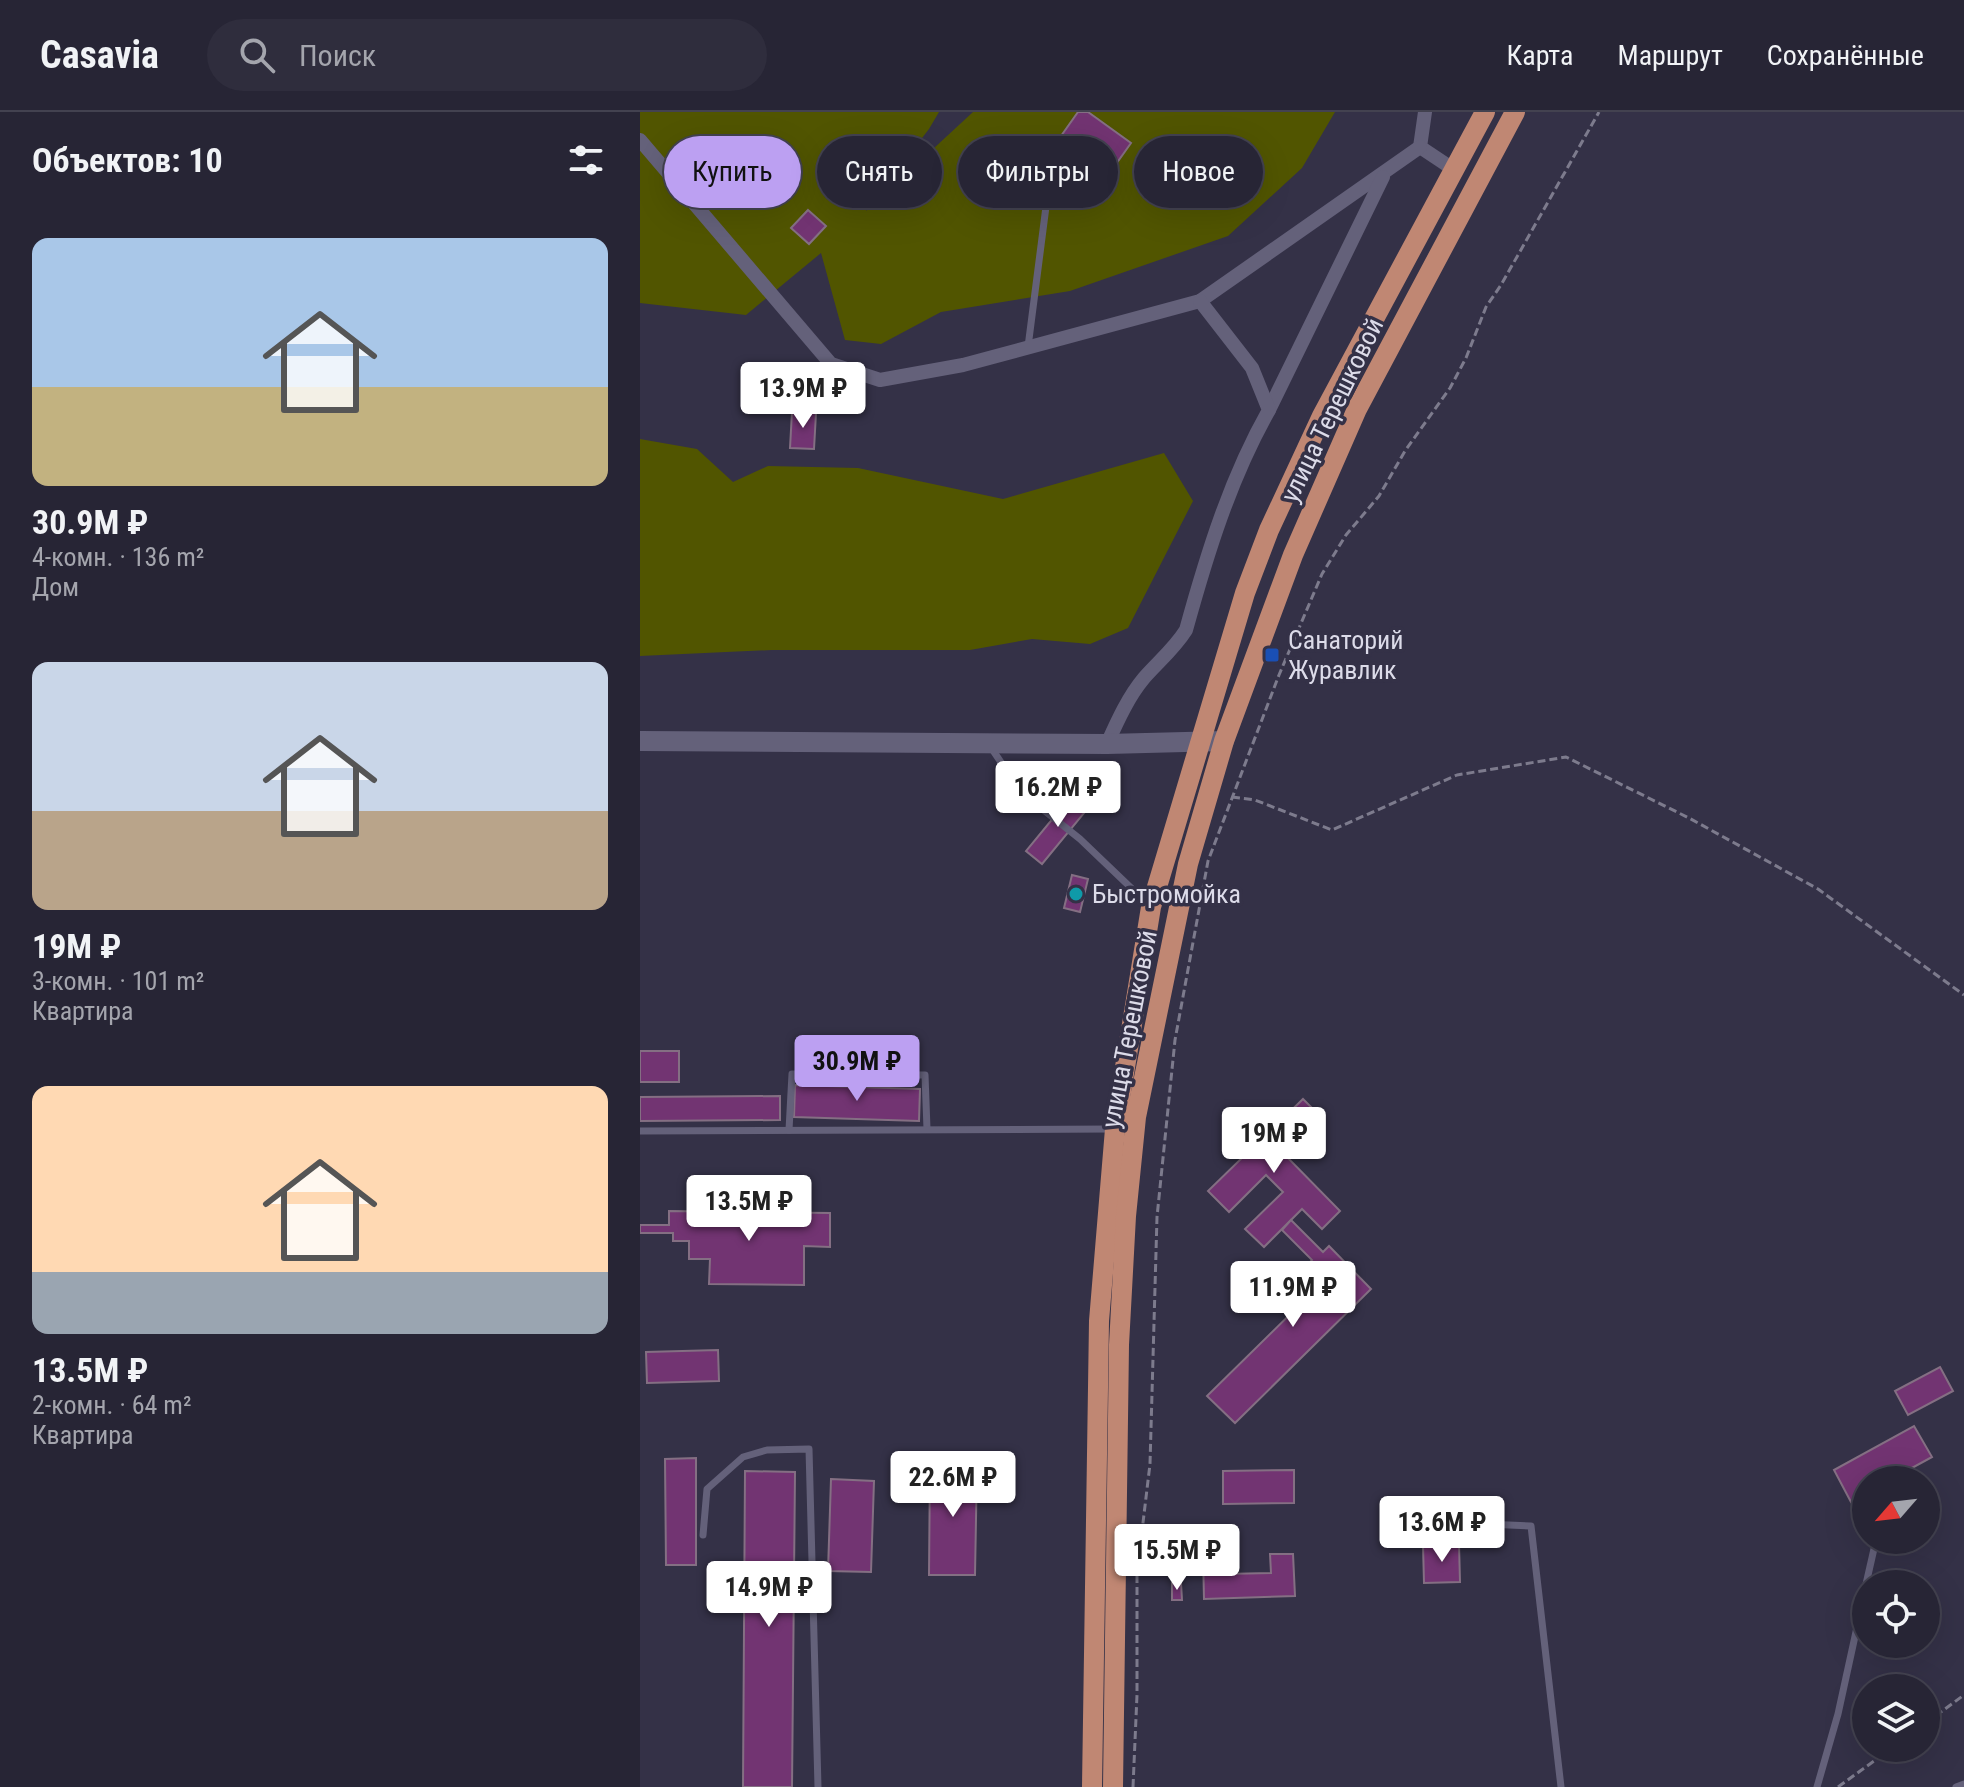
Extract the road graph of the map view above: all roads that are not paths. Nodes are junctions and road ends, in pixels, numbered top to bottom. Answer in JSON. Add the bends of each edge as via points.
{"nodes":[{"id":1,"x":1425,"y":112,"type":"edge"},
{"id":2,"x":1485,"y":112,"type":"edge"},
{"id":3,"x":1515,"y":112,"type":"edge"},
{"id":4,"x":640,"y":140,"type":"edge"},
{"id":5,"x":1420,"y":147,"type":"junction"},
{"id":6,"x":1453,"y":169,"type":"junction"},
{"id":7,"x":1385,"y":173,"type":"junction"},
{"id":8,"x":1046,"y":208,"type":"edge"},
{"id":9,"x":1200,"y":301,"type":"junction"},
{"id":10,"x":1028,"y":347,"type":"junction"},
{"id":11,"x":1269,"y":410,"type":"junction"},
{"id":12,"x":640,"y":741,"type":"edge"},
{"id":13,"x":1224,"y":741,"type":"junction"},
{"id":14,"x":1199,"y":742,"type":"junction"},
{"id":15,"x":989,"y":744,"type":"junction"},
{"id":16,"x":1107,"y":744,"type":"junction"},
{"id":17,"x":1151,"y":907,"type":"junction"},
{"id":18,"x":927,"y":1129,"type":"junction"},
{"id":19,"x":1115,"y":1129,"type":"junction"},
{"id":20,"x":789,"y":1130,"type":"junction"},
{"id":21,"x":640,"y":1131,"type":"edge"},
{"id":22,"x":1463,"y":1523,"type":"dead end"},
{"id":23,"x":703,"y":1535,"type":"dead end"},
{"id":24,"x":1852,"y":1650,"type":"edge"},
{"id":25,"x":1964,"y":1784,"type":"edge"},
{"id":26,"x":818,"y":1787,"type":"edge"},
{"id":27,"x":1092,"y":1787,"type":"edge"},
{"id":28,"x":1113,"y":1787,"type":"edge"},
{"id":29,"x":1561,"y":1787,"type":"edge"},
{"id":30,"x":1817,"y":1787,"type":"edge"},
{"id":31,"x":1956,"y":1787,"type":"edge"}],
"edges":[{"from":1,"to":5,"type":"street"},
{"from":2,"to":6,"type":"main road","name":"улица Терешковой"},
{"from":3,"to":13,"type":"main road","name":"улица Терешковой","via":[[1357,409],[1293,555]]},
{"from":4,"to":10,"type":"street","via":[[831,364],[880,380]]},
{"from":5,"to":6,"type":"street"},
{"from":5,"to":7,"type":"street"},
{"from":6,"to":14,"type":"main road","name":"улица Терешковой","via":[[1293,474],[1245,593]]},
{"from":7,"to":9,"type":"street"},
{"from":7,"to":11,"type":"street"},
{"from":8,"to":10,"type":"lane"},
{"from":9,"to":10,"type":"street"},
{"from":9,"to":11,"type":"street","via":[[1252,368]]},
{"from":11,"to":16,"type":"street","via":[[1216,527],[1186,630],[1142,680]]},
{"from":12,"to":15,"type":"street"},
{"from":13,"to":14,"type":"street"},
{"from":13,"to":28,"type":"main road","name":"улица Терешковой","via":[[1188,864],[1136,1117],[1119,1345]]},
{"from":14,"to":16,"type":"street"},
{"from":14,"to":17,"type":"main road","name":"улица Терешковой"},
{"from":15,"to":16,"type":"street"},
{"from":15,"to":17,"type":"lane","via":[[1021,792]]},
{"from":17,"to":19,"type":"main road","name":"улица Терешковой"},
{"from":18,"to":19,"type":"lane"},
{"from":18,"to":20,"type":"lane"},
{"from":18,"to":20,"type":"lane","via":[[925,1075],[792,1074]]},
{"from":19,"to":27,"type":"main road","name":"улица Терешковой","via":[[1099,1321]]},
{"from":20,"to":21,"type":"lane"},
{"from":22,"to":29,"type":"lane","via":[[1531,1526]]},
{"from":23,"to":26,"type":"lane","via":[[707,1489],[743,1457],[767,1450],[809,1449]]},
{"from":24,"to":30,"type":"lane"},
{"from":25,"to":31,"type":"lane"}]}
